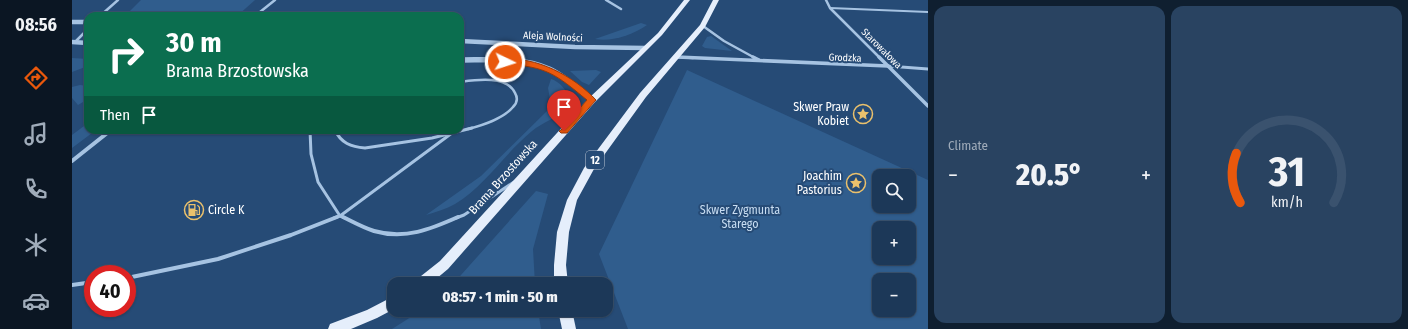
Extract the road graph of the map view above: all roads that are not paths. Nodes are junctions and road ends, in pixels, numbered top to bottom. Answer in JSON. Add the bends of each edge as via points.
{"nodes":[{"id":1,"x":118,"y":0,"type":"edge"},
{"id":2,"x":275,"y":0,"type":"edge"},
{"id":3,"x":606,"y":0,"type":"edge"},
{"id":4,"x":686,"y":0,"type":"edge"},
{"id":5,"x":716,"y":0,"type":"edge"},
{"id":6,"x":826,"y":0,"type":"edge"},
{"id":7,"x":830,"y":8,"type":"junction"},
{"id":8,"x":621,"y":9,"type":"dead end"},
{"id":9,"x":104,"y":12,"type":"edge"},
{"id":10,"x":260,"y":12,"type":"edge"},
{"id":11,"x":928,"y":12,"type":"edge"},
{"id":12,"x":72,"y":22,"type":"edge"},
{"id":13,"x":84,"y":22,"type":"edge"},
{"id":14,"x":703,"y":26,"type":"junction"},
{"id":15,"x":84,"y":33,"type":"edge"},
{"id":16,"x":464,"y":41,"type":"edge"},
{"id":17,"x":73,"y":43,"type":"edge"},
{"id":18,"x":84,"y":43,"type":"edge"},
{"id":19,"x":644,"y":48,"type":"junction"},
{"id":20,"x":677,"y":57,"type":"junction"},
{"id":21,"x":464,"y":60,"type":"edge"},
{"id":22,"x":761,"y":61,"type":"junction"},
{"id":23,"x":888,"y":66,"type":"junction"},
{"id":24,"x":928,"y":69,"type":"edge"},
{"id":25,"x":464,"y":82,"type":"edge"},
{"id":26,"x":592,"y":100,"type":"junction"},
{"id":27,"x":928,"y":106,"type":"edge"},
{"id":28,"x":464,"y":129,"type":"edge"},
{"id":29,"x":106,"y":134,"type":"edge"},
{"id":30,"x":310,"y":134,"type":"edge"},
{"id":31,"x":336,"y":134,"type":"edge"},
{"id":32,"x":447,"y":134,"type":"edge"},
{"id":33,"x":451,"y":134,"type":"edge"},
{"id":34,"x":72,"y":161,"type":"edge"},
{"id":35,"x":526,"y":173,"type":"junction"},
{"id":36,"x":340,"y":216,"type":"junction"},
{"id":37,"x":136,"y":276,"type":"edge"},
{"id":38,"x":429,"y":277,"type":"edge"},
{"id":39,"x":561,"y":277,"type":"edge"},
{"id":40,"x":84,"y":283,"type":"edge"},
{"id":41,"x":72,"y":285,"type":"edge"},
{"id":42,"x":387,"y":306,"type":"edge"},
{"id":43,"x":566,"y":317,"type":"edge"},
{"id":44,"x":334,"y":329,"type":"edge"},
{"id":45,"x":569,"y":329,"type":"edge"}],
"edges":[{"from":1,"to":9,"type":"street"},
{"from":2,"to":10,"type":"street"},
{"from":3,"to":8,"type":"street"},
{"from":4,"to":19,"type":"main road","name":"Brama Brzostowska","via":[[673,20]]},
{"from":5,"to":14,"type":"main road","number":"12"},
{"from":6,"to":7,"type":"street","name":"Starowałowa"},
{"from":7,"to":11,"type":"lane"},
{"from":7,"to":23,"type":"street","name":"Starowałowa"},
{"from":12,"to":13,"type":"street"},
{"from":14,"to":20,"type":"main road","number":"12"},
{"from":14,"to":22,"type":"street","name":"Grodzka","via":[[735,48]]},
{"from":15,"to":17,"type":"street"},
{"from":16,"to":19,"type":"street","name":"Aleja Wolności"},
{"from":17,"to":18,"type":"street"},
{"from":19,"to":26,"type":"main road","name":"Brama Brzostowska"},
{"from":20,"to":22,"type":"street","name":"Grodzka"},
{"from":20,"to":39,"type":"main road","number":"12","via":[[613,134],[589,168],[572,200],[563,232]]},
{"from":21,"to":26,"type":"street","via":[[520,62],[540,66],[560,75]]},
{"from":22,"to":23,"type":"street","name":"Grodzka"},
{"from":23,"to":24,"type":"street","name":"Grodzka"},
{"from":23,"to":27,"type":"street","name":"Starowałowa"},
{"from":25,"to":28,"type":"lane","via":[[502,82],[511,86],[517,95],[516,103],[509,111],[491,121]]},
{"from":26,"to":35,"type":"main road","name":"Brama Brzostowska"},
{"from":29,"to":34,"type":"street"},
{"from":30,"to":36,"type":"lane","via":[[311,154],[318,182]]},
{"from":31,"to":32,"type":"lane","via":[[346,145],[357,149]]},
{"from":33,"to":36,"type":"lane"},
{"from":35,"to":36,"type":"lane","via":[[464,215],[427,230],[406,235],[374,231]]},
{"from":35,"to":38,"type":"main road","name":"Brama Brzostowska","via":[[444,265]]},
{"from":36,"to":37,"type":"lane","via":[[218,259]]},
{"from":40,"to":41,"type":"lane"},
{"from":42,"to":44,"type":"main road"},
{"from":43,"to":45,"type":"main road"}]}
